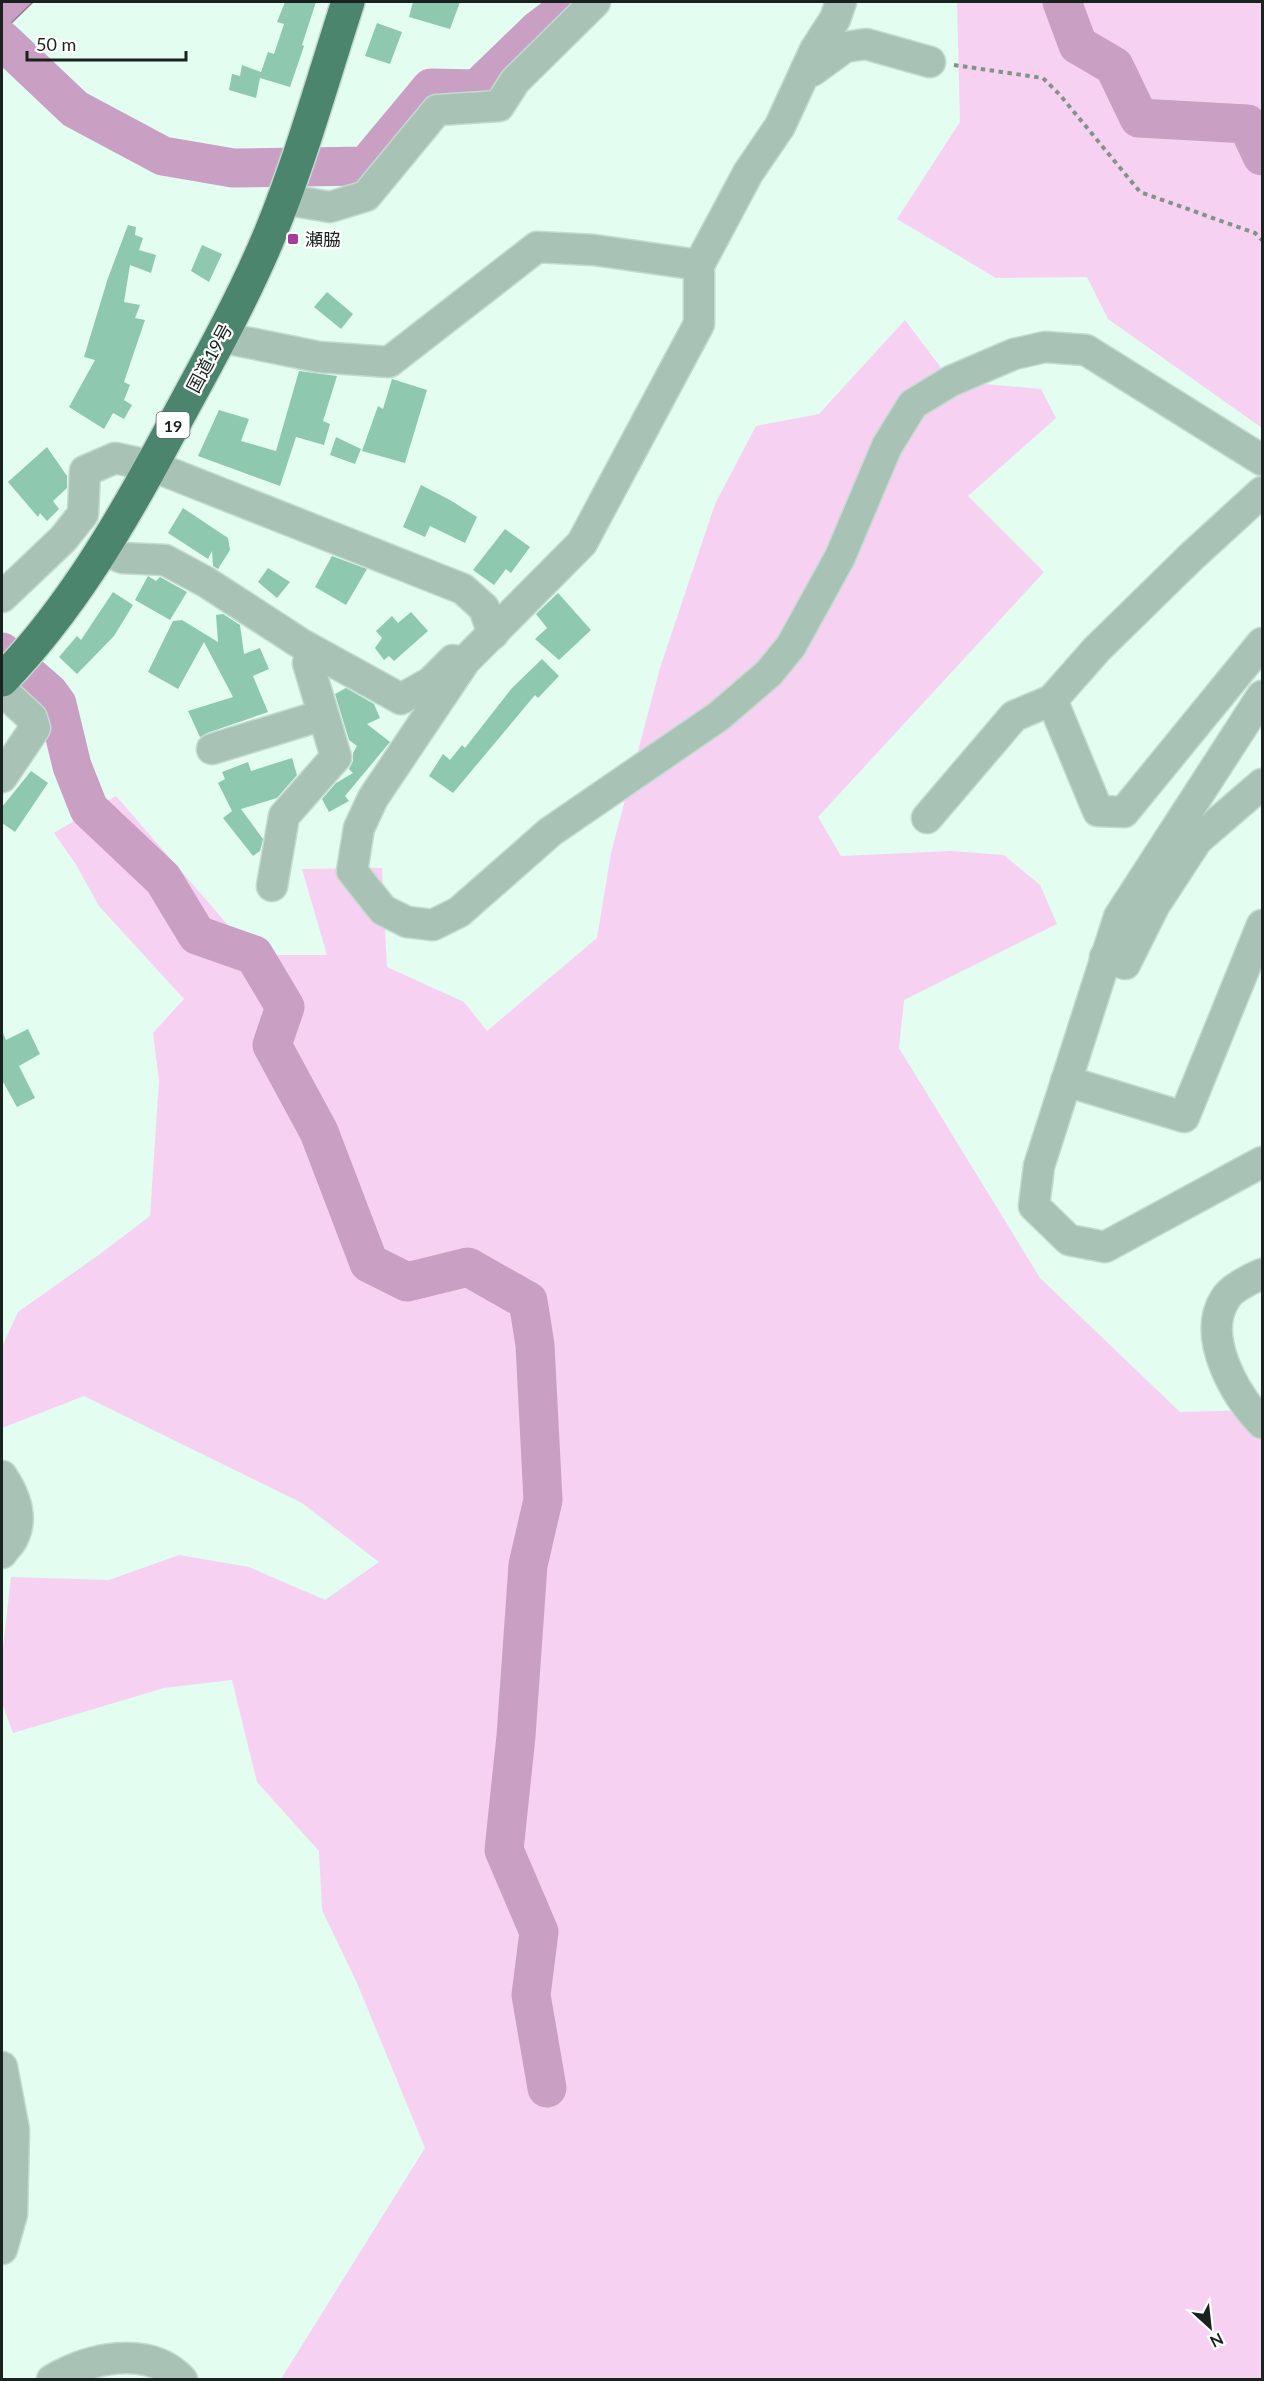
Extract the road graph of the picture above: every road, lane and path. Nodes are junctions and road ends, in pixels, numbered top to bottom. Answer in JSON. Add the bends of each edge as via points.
{"nodes":[{"id":1,"x":348,"y":2,"type":"edge"},
{"id":2,"x":595,"y":2,"type":"edge"},
{"id":3,"x":841,"y":2,"type":"edge"},
{"id":4,"x":930,"y":62,"type":"joint"},
{"id":5,"x":807,"y":69,"type":"junction"},
{"id":6,"x":282,"y":199,"type":"junction"},
{"id":7,"x":1263,"y":240,"type":"edge"},
{"id":8,"x":699,"y":265,"type":"junction"},
{"id":9,"x":220,"y":337,"type":"junction"},
{"id":10,"x":1263,"y":460,"type":"edge"},
{"id":11,"x":152,"y":466,"type":"junction"},
{"id":12,"x":1263,"y":492,"type":"edge"},
{"id":13,"x":102,"y":550,"type":"junction"},
{"id":14,"x":2,"y":597,"type":"edge"},
{"id":15,"x":493,"y":634,"type":"junction"},
{"id":16,"x":1263,"y":644,"type":"edge"},
{"id":17,"x":315,"y":652,"type":"junction"},
{"id":18,"x":465,"y":661,"type":"junction"},
{"id":19,"x":3,"y":682,"type":"edge"},
{"id":20,"x":1263,"y":696,"type":"edge"},
{"id":21,"x":1052,"y":700,"type":"junction"},
{"id":22,"x":323,"y":715,"type":"junction"},
{"id":23,"x":213,"y":749,"type":"dead end"},
{"id":24,"x":2,"y":777,"type":"edge"},
{"id":25,"x":1263,"y":784,"type":"edge"},
{"id":26,"x":927,"y":818,"type":"dead end"},
{"id":27,"x":272,"y":886,"type":"dead end"},
{"id":28,"x":1263,"y":925,"type":"edge"},
{"id":29,"x":1105,"y":957,"type":"junction"},
{"id":30,"x":1066,"y":1081,"type":"junction"},
{"id":31,"x":1263,"y":1162,"type":"edge"},
{"id":32,"x":1263,"y":1274,"type":"edge"},
{"id":33,"x":1263,"y":1423,"type":"edge"},
{"id":34,"x":2,"y":1476,"type":"edge"},
{"id":35,"x":2,"y":1553,"type":"edge"},
{"id":36,"x":2,"y":2067,"type":"edge"},
{"id":37,"x":2,"y":2249,"type":"edge"},
{"id":38,"x":52,"y":2379,"type":"edge"},
{"id":39,"x":182,"y":2379,"type":"edge"}],
"edges":[{"from":1,"to":6,"type":"highway","name":"国道19号","number":"19"},
{"from":2,"to":6,"type":"street","via":[[515,81],[499,106],[437,110],[366,196],[330,207]]},
{"from":3,"to":5,"type":"street"},
{"from":4,"to":5,"type":"street","via":[[866,44],[845,47],[812,71]]},
{"from":4,"to":7,"type":"path","via":[[1043,78],[1140,192],[1255,233]]},
{"from":5,"to":8,"type":"street","via":[[780,126],[748,173]]},
{"from":6,"to":9,"type":"highway","name":"国道19号","number":"19","via":[[270,234]]},
{"from":8,"to":9,"type":"street","via":[[594,250],[537,247],[389,362],[319,357]]},
{"from":8,"to":15,"type":"street","via":[[699,324],[582,543]]},
{"from":9,"to":11,"type":"highway","name":"国道19号","number":"19"},
{"from":10,"to":18,"type":"street","via":[[1086,350],[1045,347],[1014,354],[951,381],[913,404],[887,446],[840,557],[791,646],[769,673],[719,717],[550,832],[459,912],[433,925],[407,922],[383,910],[352,871],[356,840],[373,798]]},
{"from":11,"to":13,"type":"highway","name":"国道19号","number":"19"},
{"from":11,"to":14,"type":"street","via":[[115,458],[85,471],[83,514],[63,539]]},
{"from":11,"to":15,"type":"street","via":[[463,589],[484,608]]},
{"from":12,"to":21,"type":"street","via":[[1191,556],[1097,649]]},
{"from":13,"to":17,"type":"street","via":[[123,558],[165,560]]},
{"from":13,"to":19,"type":"highway","name":"国道19号","number":"19","via":[[40,639]]},
{"from":15,"to":18,"type":"street"},
{"from":16,"to":21,"type":"street","via":[[1124,812],[1098,811]]},
{"from":17,"to":18,"type":"street","via":[[401,699],[431,681],[456,656]]},
{"from":17,"to":22,"type":"street","via":[[308,663]]},
{"from":19,"to":24,"type":"street","via":[[32,718],[35,728]]},
{"from":20,"to":29,"type":"street","via":[[1119,917]]},
{"from":21,"to":26,"type":"street","via":[[1014,716]]},
{"from":22,"to":23,"type":"street"},
{"from":22,"to":27,"type":"street","via":[[336,757],[284,816]]},
{"from":25,"to":29,"type":"street","via":[[1197,840],[1154,906],[1125,964]]},
{"from":28,"to":30,"type":"street","via":[[1184,1117]]},
{"from":29,"to":30,"type":"street"},
{"from":30,"to":31,"type":"street","via":[[1039,1166],[1034,1206],[1069,1240],[1105,1247]]},
{"from":32,"to":33,"type":"street","via":[[1225,1298],[1216,1327],[1222,1363]]},
{"from":34,"to":35,"type":"street","via":[[15,1496],[18,1512],[14,1538]]},
{"from":36,"to":37,"type":"street","via":[[14,2130],[12,2214]]},
{"from":38,"to":39,"type":"street","via":[[104,2359],[129,2357],[154,2361]]}]}
